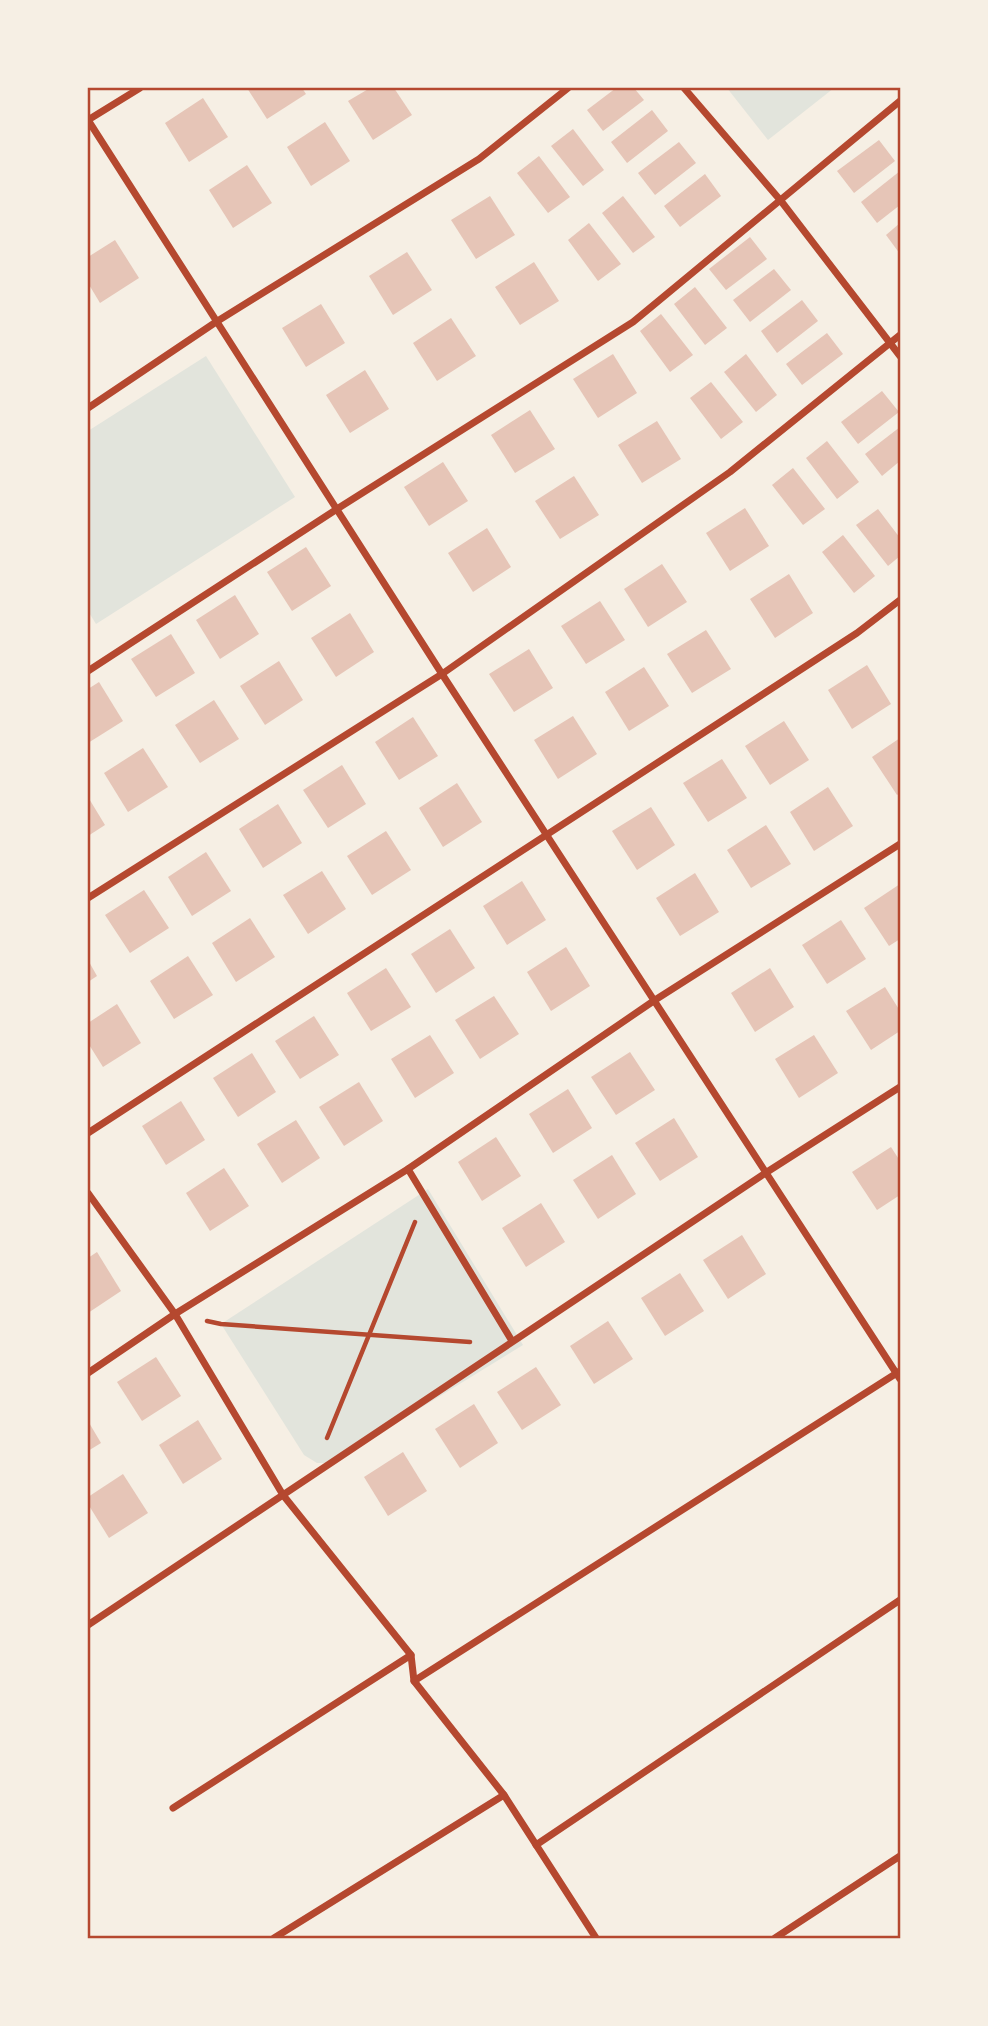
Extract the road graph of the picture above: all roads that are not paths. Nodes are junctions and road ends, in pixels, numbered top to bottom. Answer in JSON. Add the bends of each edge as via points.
{"nodes":[{"id":1,"x":140,"y":88,"type":"edge"},
{"id":2,"x":568,"y":88,"type":"edge"},
{"id":3,"x":684,"y":88,"type":"edge"},
{"id":4,"x":901,"y":101,"type":"edge"},
{"id":5,"x":88,"y":120,"type":"edge"},
{"id":6,"x":781,"y":201,"type":"junction"},
{"id":7,"x":216,"y":322,"type":"junction"},
{"id":8,"x":901,"y":335,"type":"edge"},
{"id":9,"x":890,"y":343,"type":"junction"},
{"id":10,"x":901,"y":356,"type":"edge"},
{"id":11,"x":88,"y":408,"type":"edge"},
{"id":12,"x":337,"y":509,"type":"junction"},
{"id":13,"x":901,"y":600,"type":"edge"},
{"id":14,"x":88,"y":671,"type":"edge"},
{"id":15,"x":442,"y":674,"type":"junction"},
{"id":16,"x":547,"y":834,"type":"junction"},
{"id":17,"x":901,"y":844,"type":"edge"},
{"id":18,"x":88,"y":898,"type":"edge"},
{"id":19,"x":655,"y":1000,"type":"junction"},
{"id":20,"x":901,"y":1087,"type":"edge"},
{"id":21,"x":88,"y":1133,"type":"edge"},
{"id":22,"x":408,"y":1170,"type":"junction"},
{"id":23,"x":767,"y":1172,"type":"junction"},
{"id":24,"x":88,"y":1193,"type":"edge"},
{"id":25,"x":176,"y":1314,"type":"junction"},
{"id":26,"x":512,"y":1340,"type":"junction"},
{"id":27,"x":88,"y":1373,"type":"edge"},
{"id":28,"x":899,"y":1374,"type":"edge"},
{"id":29,"x":283,"y":1495,"type":"junction"},
{"id":30,"x":901,"y":1600,"type":"edge"},
{"id":31,"x":88,"y":1625,"type":"edge"},
{"id":32,"x":411,"y":1655,"type":"junction"},
{"id":33,"x":414,"y":1681,"type":"junction"},
{"id":34,"x":504,"y":1795,"type":"junction"},
{"id":35,"x":173,"y":1808,"type":"dead end"},
{"id":36,"x":536,"y":1845,"type":"junction"},
{"id":37,"x":901,"y":1856,"type":"edge"},
{"id":38,"x":274,"y":1938,"type":"edge"},
{"id":39,"x":596,"y":1938,"type":"edge"},
{"id":40,"x":775,"y":1938,"type":"edge"}],
"edges":[{"from":1,"to":5,"type":"street"},
{"from":2,"to":7,"type":"street","via":[[479,159]]},
{"from":3,"to":6,"type":"street"},
{"from":4,"to":6,"type":"street"},
{"from":5,"to":7,"type":"street"},
{"from":6,"to":9,"type":"street"},
{"from":6,"to":12,"type":"street","via":[[633,323]]},
{"from":7,"to":11,"type":"street"},
{"from":7,"to":12,"type":"street"},
{"from":8,"to":9,"type":"street"},
{"from":9,"to":10,"type":"street"},
{"from":9,"to":15,"type":"street","via":[[730,472]]},
{"from":12,"to":14,"type":"street"},
{"from":12,"to":15,"type":"street"},
{"from":13,"to":16,"type":"street"},
{"from":15,"to":16,"type":"street"},
{"from":15,"to":18,"type":"street"},
{"from":16,"to":19,"type":"street"},
{"from":16,"to":21,"type":"street"},
{"from":17,"to":19,"type":"street"},
{"from":19,"to":22,"type":"street"},
{"from":19,"to":23,"type":"street"},
{"from":20,"to":23,"type":"street"},
{"from":22,"to":25,"type":"street"},
{"from":22,"to":26,"type":"street"},
{"from":23,"to":26,"type":"street"},
{"from":23,"to":28,"type":"street"},
{"from":24,"to":25,"type":"street"},
{"from":25,"to":27,"type":"street"},
{"from":25,"to":29,"type":"street"},
{"from":26,"to":29,"type":"street"},
{"from":28,"to":33,"type":"street"},
{"from":29,"to":31,"type":"street"},
{"from":29,"to":32,"type":"street"},
{"from":30,"to":36,"type":"street"},
{"from":32,"to":33,"type":"street"},
{"from":32,"to":35,"type":"street"},
{"from":33,"to":34,"type":"street"},
{"from":34,"to":36,"type":"street"},
{"from":34,"to":38,"type":"street"},
{"from":36,"to":39,"type":"street"},
{"from":37,"to":40,"type":"street"}]}
